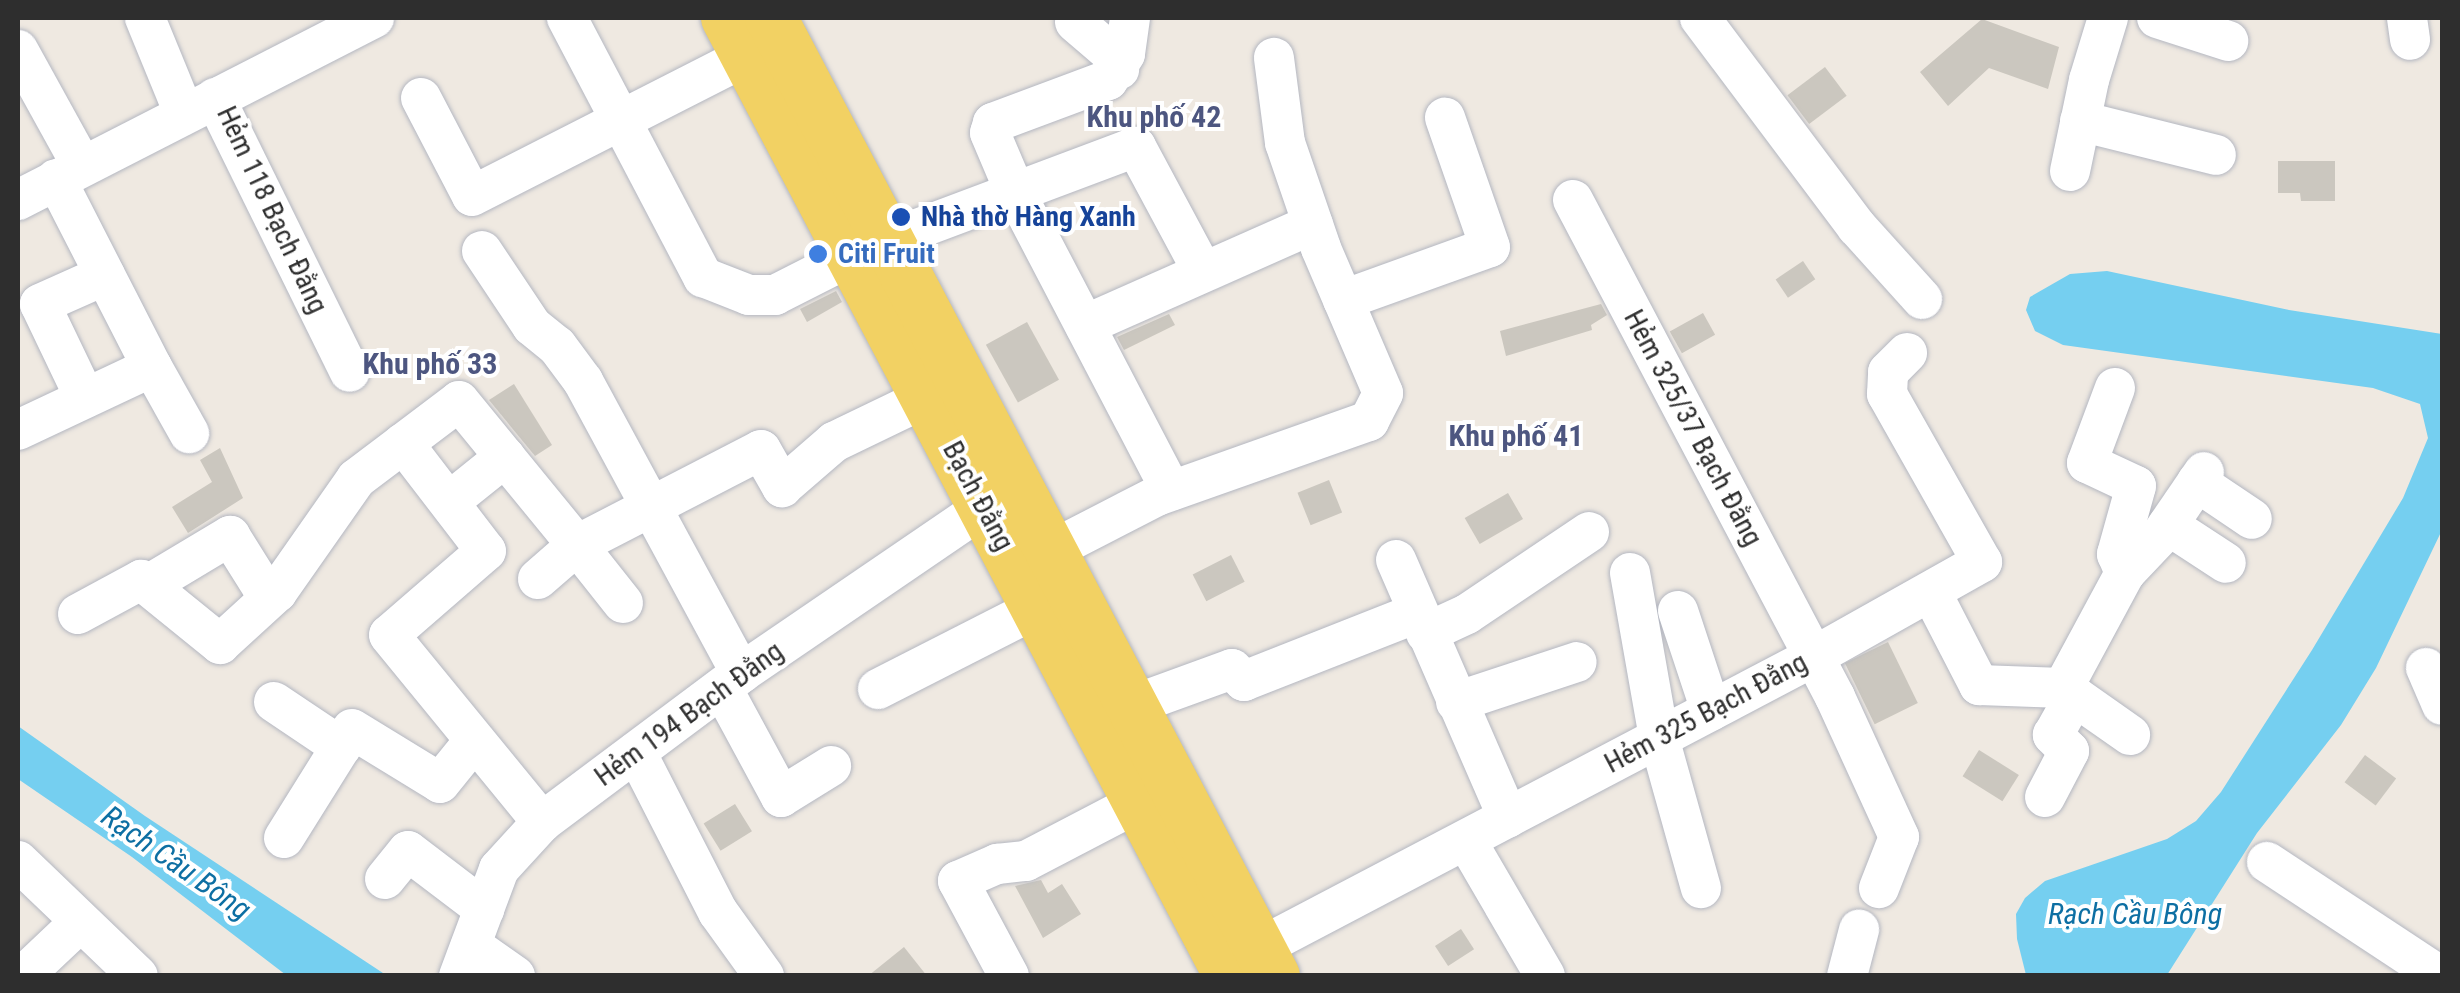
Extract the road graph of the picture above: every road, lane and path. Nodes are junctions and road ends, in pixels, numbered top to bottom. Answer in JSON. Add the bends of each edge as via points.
{"nodes":[{"id":1,"x":145,"y":18,"type":"edge"},
{"id":2,"x":374,"y":18,"type":"edge"},
{"id":3,"x":567,"y":18,"type":"edge"},
{"id":4,"x":1130,"y":18,"type":"edge"},
{"id":5,"x":1700,"y":18,"type":"edge"},
{"id":6,"x":2108,"y":18,"type":"edge"},
{"id":7,"x":2157,"y":18,"type":"edge"},
{"id":8,"x":1075,"y":22,"type":"dead end"},
{"id":9,"x":749,"y":31,"type":"edge"},
{"id":10,"x":303,"y":33,"type":"edge"},
{"id":11,"x":2228,"y":41,"type":"dead end"},
{"id":12,"x":18,"y":50,"type":"edge"},
{"id":13,"x":1274,"y":58,"type":"dead end"},
{"id":14,"x":1119,"y":69,"type":"junction"},
{"id":15,"x":421,"y":98,"type":"dead end"},
{"id":16,"x":200,"y":106,"type":"junction"},
{"id":17,"x":1445,"y":118,"type":"dead end"},
{"id":18,"x":620,"y":121,"type":"junction"},
{"id":19,"x":2080,"y":121,"type":"junction"},
{"id":20,"x":2216,"y":155,"type":"dead end"},
{"id":21,"x":2070,"y":171,"type":"dead end"},
{"id":22,"x":70,"y":172,"type":"junction"},
{"id":23,"x":1016,"y":192,"type":"junction"},
{"id":24,"x":18,"y":200,"type":"edge"},
{"id":25,"x":1572,"y":200,"type":"dead end"},
{"id":26,"x":1312,"y":224,"type":"junction"},
{"id":27,"x":869,"y":248,"type":"junction"},
{"id":28,"x":482,"y":251,"type":"dead end"},
{"id":29,"x":1202,"y":270,"type":"junction"},
{"id":30,"x":104,"y":275,"type":"junction"},
{"id":31,"x":1922,"y":299,"type":"dead end"},
{"id":32,"x":1343,"y":300,"type":"junction"},
{"id":33,"x":1085,"y":325,"type":"junction"},
{"id":34,"x":1907,"y":353,"type":"dead end"},
{"id":35,"x":152,"y":366,"type":"junction"},
{"id":36,"x":350,"y":372,"type":"dead end"},
{"id":37,"x":2115,"y":388,"type":"dead end"},
{"id":38,"x":86,"y":398,"type":"junction"},
{"id":39,"x":926,"y":398,"type":"junction"},
{"id":40,"x":18,"y":430,"type":"edge"},
{"id":41,"x":189,"y":433,"type":"dead end"},
{"id":42,"x":403,"y":443,"type":"junction"},
{"id":43,"x":505,"y":457,"type":"junction"},
{"id":44,"x":1172,"y":490,"type":"junction"},
{"id":45,"x":1001,"y":497,"type":"junction"},
{"id":46,"x":449,"y":502,"type":"junction"},
{"id":47,"x":652,"y":507,"type":"junction"},
{"id":48,"x":2252,"y":518,"type":"dead end"},
{"id":49,"x":2168,"y":525,"type":"junction"},
{"id":50,"x":1588,"y":532,"type":"dead end"},
{"id":51,"x":577,"y":545,"type":"junction"},
{"id":52,"x":1052,"y":550,"type":"junction"},
{"id":53,"x":1396,"y":560,"type":"dead end"},
{"id":54,"x":2226,"y":564,"type":"dead end"},
{"id":55,"x":1630,"y":572,"type":"dead end"},
{"id":56,"x":2125,"y":573,"type":"junction"},
{"id":57,"x":538,"y":579,"type":"dead end"},
{"id":58,"x":148,"y":586,"type":"junction"},
{"id":59,"x":277,"y":592,"type":"junction"},
{"id":60,"x":1931,"y":592,"type":"junction"},
{"id":61,"x":624,"y":603,"type":"dead end"},
{"id":62,"x":1037,"y":608,"type":"junction"},
{"id":63,"x":1678,"y":611,"type":"dead end"},
{"id":64,"x":78,"y":614,"type":"dead end"},
{"id":65,"x":1421,"y":623,"type":"junction"},
{"id":66,"x":1813,"y":657,"type":"junction"},
{"id":67,"x":1577,"y":662,"type":"dead end"},
{"id":68,"x":731,"y":680,"type":"junction"},
{"id":69,"x":878,"y":689,"type":"dead end"},
{"id":70,"x":2069,"y":692,"type":"junction"},
{"id":71,"x":274,"y":702,"type":"dead end"},
{"id":72,"x":1456,"y":702,"type":"junction"},
{"id":73,"x":1132,"y":705,"type":"junction"},
{"id":74,"x":1711,"y":710,"type":"junction"},
{"id":75,"x":2130,"y":736,"type":"dead end"},
{"id":76,"x":1659,"y":738,"type":"junction"},
{"id":77,"x":474,"y":741,"type":"junction"},
{"id":78,"x":341,"y":747,"type":"junction"},
{"id":79,"x":636,"y":752,"type":"junction"},
{"id":80,"x":831,"y":766,"type":"dead end"},
{"id":81,"x":2046,"y":797,"type":"dead end"},
{"id":82,"x":1138,"y":802,"type":"junction"},
{"id":83,"x":1508,"y":818,"type":"junction"},
{"id":84,"x":542,"y":822,"type":"junction"},
{"id":85,"x":284,"y":838,"type":"dead end"},
{"id":86,"x":1466,"y":840,"type":"junction"},
{"id":87,"x":18,"y":861,"type":"edge"},
{"id":88,"x":2268,"y":862,"type":"dead end"},
{"id":89,"x":385,"y":879,"type":"dead end"},
{"id":90,"x":1701,"y":888,"type":"dead end"},
{"id":91,"x":1879,"y":888,"type":"dead end"},
{"id":92,"x":78,"y":922,"type":"junction"},
{"id":93,"x":1859,"y":930,"type":"dead end"},
{"id":94,"x":471,"y":943,"type":"edge"},
{"id":95,"x":1254,"y":966,"type":"edge"},
{"id":96,"x":23,"y":976,"type":"edge"},
{"id":97,"x":138,"y":976,"type":"edge"},
{"id":98,"x":515,"y":976,"type":"edge"},
{"id":99,"x":764,"y":976,"type":"edge"},
{"id":100,"x":1009,"y":976,"type":"edge"},
{"id":101,"x":1545,"y":976,"type":"edge"},
{"id":102,"x":1847,"y":976,"type":"edge"},
{"id":103,"x":2440,"y":976,"type":"edge"}],
"edges":[{"from":1,"to":16,"type":"street"},
{"from":2,"to":10,"type":"street","name":"Hẻm 118 Bạch Đằng"},
{"from":3,"to":18,"type":"street"},
{"from":4,"to":14,"type":"street"},
{"from":5,"to":31,"type":"street","via":[[1857,227]]},
{"from":6,"to":19,"type":"street"},
{"from":7,"to":11,"type":"street"},
{"from":8,"to":14,"type":"street","via":[[1109,51]]},
{"from":9,"to":18,"type":"street"},
{"from":9,"to":27,"type":"main road","name":"Bạch Đằng"},
{"from":10,"to":16,"type":"street","name":"Hẻm 118 Bạch Đằng"},
{"from":12,"to":22,"type":"street"},
{"from":13,"to":26,"type":"street","via":[[1285,143]]},
{"from":14,"to":23,"type":"street","via":[[1108,80],[993,124],[990,133]]},
{"from":15,"to":18,"type":"street","via":[[472,196]]},
{"from":16,"to":22,"type":"street"},
{"from":16,"to":36,"type":"street","name":"Hẻm 118 Bạch Đằng"},
{"from":17,"to":32,"type":"street","via":[[1490,247]]},
{"from":18,"to":27,"type":"street","via":[[704,277],[748,295],[775,295]]},
{"from":19,"to":20,"type":"street"},
{"from":19,"to":21,"type":"street"},
{"from":22,"to":24,"type":"street"},
{"from":22,"to":30,"type":"street"},
{"from":23,"to":27,"type":"street"},
{"from":23,"to":29,"type":"street","via":[[1136,147]]},
{"from":23,"to":33,"type":"street"},
{"from":25,"to":66,"type":"street","name":"Hẻm 325/37 Bạch Đằng"},
{"from":26,"to":29,"type":"street"},
{"from":26,"to":32,"type":"street"},
{"from":27,"to":39,"type":"main road","name":"Bạch Đằng"},
{"from":27,"to":45,"type":"main road","name":"Bạch Đằng"},
{"from":28,"to":47,"type":"street","via":[[532,326],[582,380]]},
{"from":29,"to":33,"type":"street"},
{"from":30,"to":35,"type":"street"},
{"from":30,"to":38,"type":"street","via":[[40,304]]},
{"from":32,"to":44,"type":"street","via":[[1383,393],[1369,421]]},
{"from":33,"to":44,"type":"street"},
{"from":34,"to":60,"type":"street","name":"Hẻm 325 Bạch Đằng","via":[[1888,372],[1889,396],[1982,562]]},
{"from":35,"to":38,"type":"street"},
{"from":35,"to":41,"type":"street"},
{"from":37,"to":56,"type":"street","via":[[2087,464],[2136,486],[2116,554]]},
{"from":38,"to":40,"type":"street"},
{"from":39,"to":45,"type":"main road","name":"Bạch Đằng"},
{"from":39,"to":47,"type":"street","via":[[834,442],[782,487],[761,450]]},
{"from":42,"to":43,"type":"street","via":[[458,400]]},
{"from":42,"to":46,"type":"street"},
{"from":42,"to":59,"type":"street","via":[[356,479]]},
{"from":43,"to":46,"type":"street"},
{"from":43,"to":51,"type":"street"},
{"from":44,"to":52,"type":"street"},
{"from":45,"to":52,"type":"main road","name":"Bạch Đằng"},
{"from":45,"to":62,"type":"main road","name":"Bạch Đằng"},
{"from":45,"to":68,"type":"street","name":"Hẻm 194 Bạch Đằng"},
{"from":46,"to":77,"type":"street","via":[[486,552],[389,635]]},
{"from":47,"to":51,"type":"street"},
{"from":47,"to":68,"type":"street"},
{"from":48,"to":49,"type":"street","via":[[2200,477]]},
{"from":49,"to":54,"type":"street"},
{"from":49,"to":56,"type":"street"},
{"from":50,"to":65,"type":"street","via":[[1467,614]]},
{"from":51,"to":57,"type":"street"},
{"from":51,"to":61,"type":"street"},
{"from":52,"to":73,"type":"main road","name":"Bạch Đằng"},
{"from":53,"to":65,"type":"street"},
{"from":55,"to":76,"type":"street"},
{"from":56,"to":70,"type":"street"},
{"from":58,"to":59,"type":"street","via":[[220,644]]},
{"from":58,"to":59,"type":"street","via":[[230,536],[262,587]]},
{"from":58,"to":64,"type":"street","via":[[141,580]]},
{"from":60,"to":66,"type":"street","name":"Hẻm 325 Bạch Đằng"},
{"from":60,"to":70,"type":"street","via":[[1979,685]]},
{"from":62,"to":69,"type":"street"},
{"from":62,"to":82,"type":"main road","name":"Bạch Đằng"},
{"from":63,"to":74,"type":"street"},
{"from":65,"to":72,"type":"street"},
{"from":65,"to":73,"type":"street","via":[[1244,681],[1232,668]]},
{"from":66,"to":74,"type":"street","name":"Hẻm 325 Bạch Đằng"},
{"from":66,"to":91,"type":"street","name":"Hẻm 325/37 Bạch Đằng","via":[[1899,837]]},
{"from":67,"to":72,"type":"street"},
{"from":68,"to":79,"type":"street","name":"Hẻm 194 Bạch Đằng"},
{"from":68,"to":80,"type":"street","via":[[780,797]]},
{"from":70,"to":75,"type":"street"},
{"from":70,"to":81,"type":"street","via":[[2052,736],[2069,751]]},
{"from":71,"to":78,"type":"street"},
{"from":72,"to":83,"type":"street"},
{"from":73,"to":95,"type":"main road","name":"Bạch Đằng"},
{"from":74,"to":76,"type":"street","name":"Hẻm 325 Bạch Đằng"},
{"from":76,"to":83,"type":"street","name":"Hẻm 325 Bạch Đằng"},
{"from":76,"to":90,"type":"street"},
{"from":77,"to":78,"type":"street","via":[[440,782],[352,729]]},
{"from":77,"to":84,"type":"street"},
{"from":78,"to":85,"type":"street"},
{"from":79,"to":84,"type":"street","name":"Hẻm 194 Bạch Đằng"},
{"from":79,"to":99,"type":"street","via":[[718,912]]},
{"from":82,"to":95,"type":"main road","name":"Bạch Đằng"},
{"from":82,"to":100,"type":"street","via":[[1026,860],[958,881]]},
{"from":83,"to":86,"type":"street","name":"Hẻm 325 Bạch Đằng"},
{"from":84,"to":94,"type":"street","name":"Hẻm 194 Bạch Đằng","via":[[499,869]]},
{"from":86,"to":95,"type":"street","name":"Hẻm 325 Bạch Đằng"},
{"from":86,"to":101,"type":"street"},
{"from":87,"to":92,"type":"street"},
{"from":88,"to":103,"type":"street"},
{"from":89,"to":94,"type":"street","via":[[408,852]]},
{"from":92,"to":96,"type":"street"},
{"from":92,"to":97,"type":"street"},
{"from":93,"to":102,"type":"street"},
{"from":94,"to":98,"type":"street"}]}
